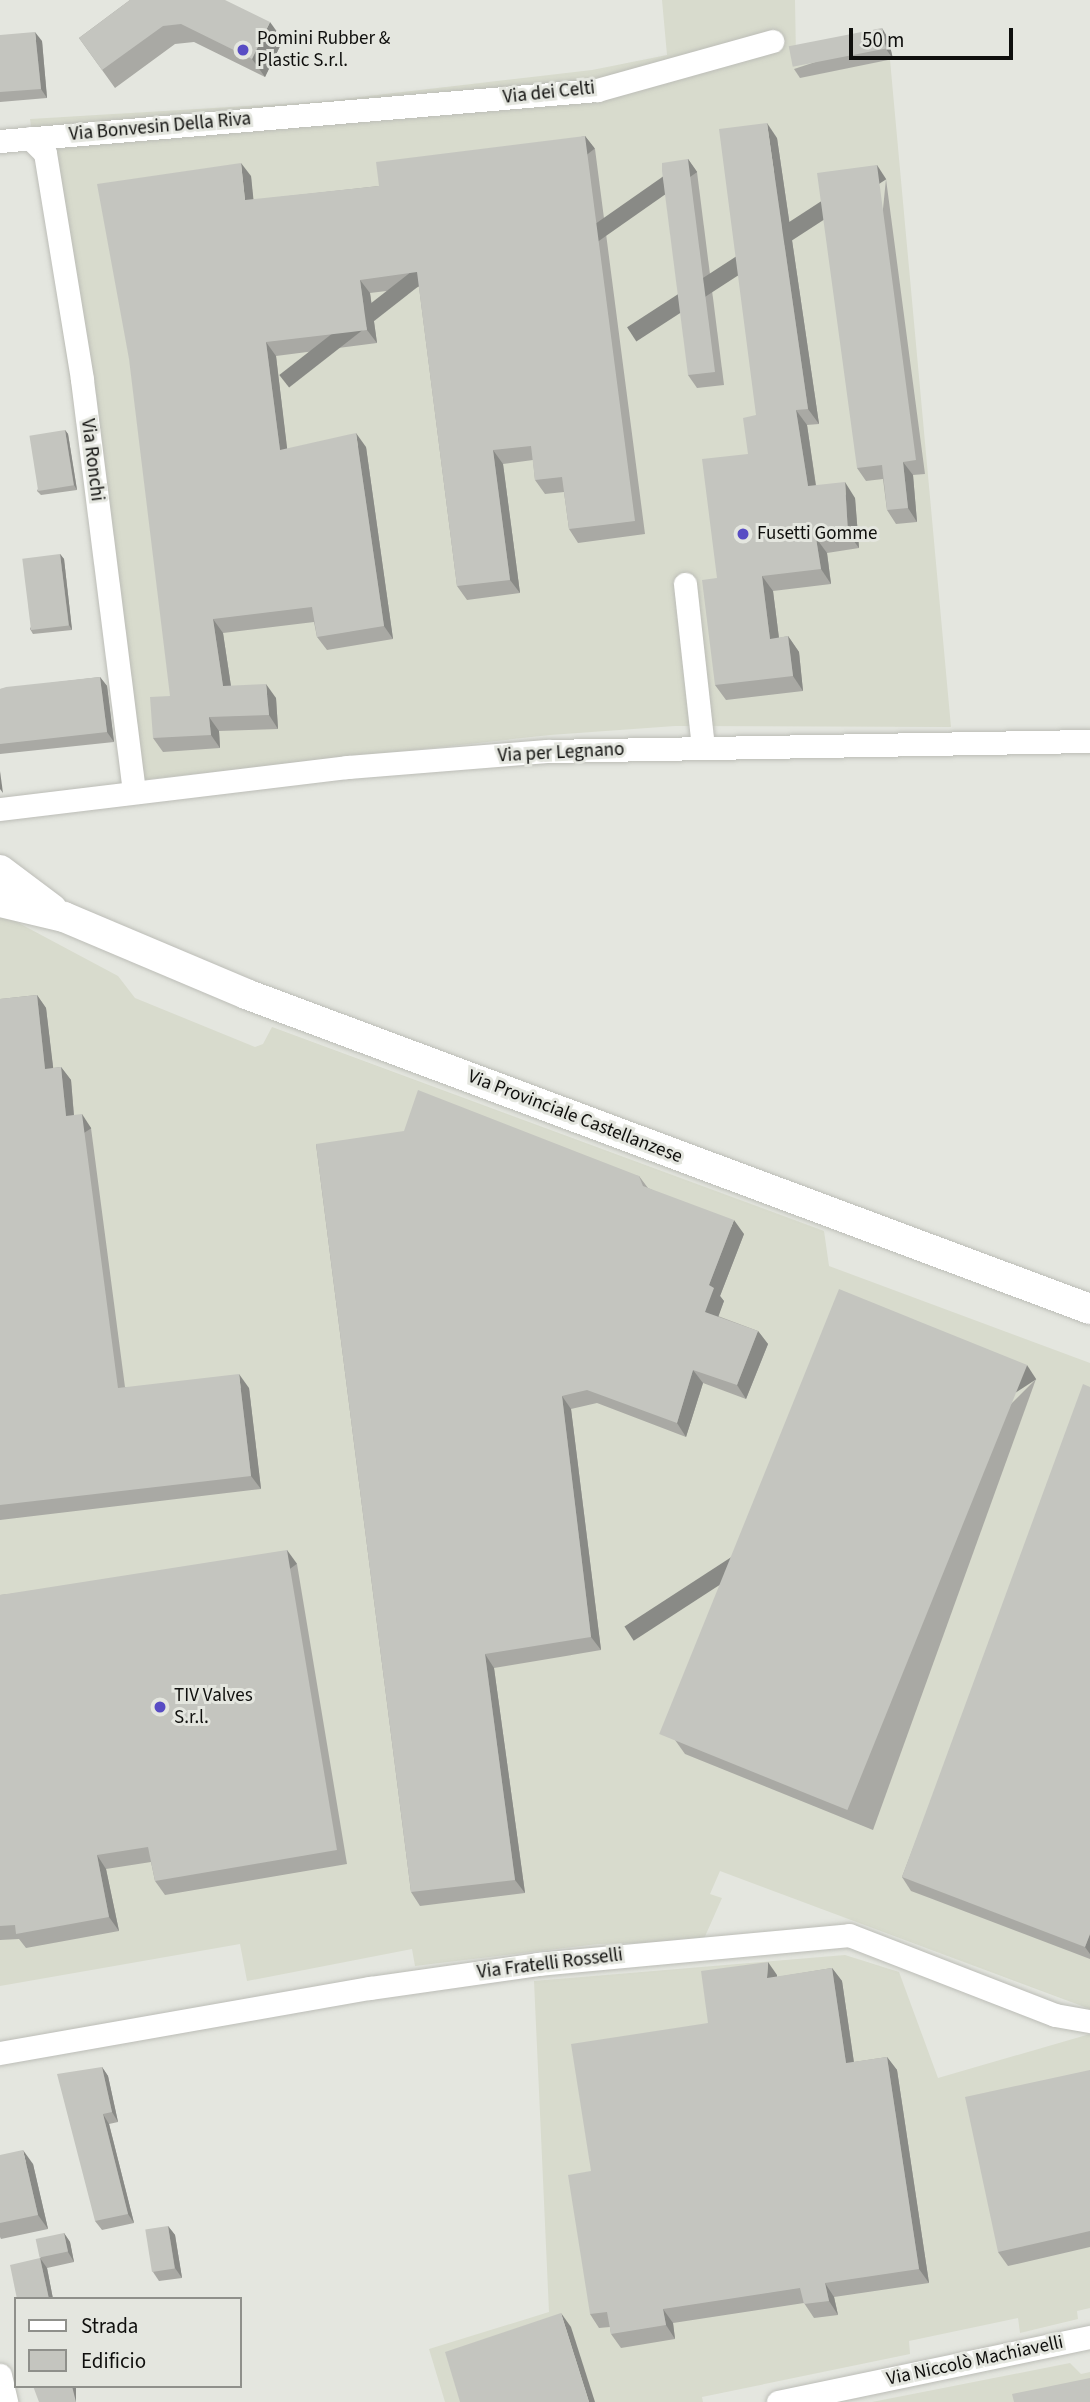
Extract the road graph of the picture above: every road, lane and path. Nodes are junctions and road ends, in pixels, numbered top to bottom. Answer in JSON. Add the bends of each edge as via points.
{"nodes":[{"id":1,"x":772,"y":41,"type":"dead end"},
{"id":2,"x":320,"y":113,"type":"joint"},
{"id":3,"x":30,"y":138,"type":"junction"},
{"id":4,"x":0,"y":141,"type":"edge"},
{"id":5,"x":685,"y":584,"type":"dead end"},
{"id":6,"x":1090,"y":741,"type":"edge"},
{"id":7,"x":703,"y":747,"type":"junction"},
{"id":8,"x":134,"y":792,"type":"junction"},
{"id":9,"x":35,"y":807,"type":"junction"},
{"id":10,"x":0,"y":809,"type":"edge"},
{"id":11,"x":0,"y":822,"type":"edge"},
{"id":12,"x":0,"y":870,"type":"edge"},
{"id":13,"x":0,"y":902,"type":"edge"},
{"id":14,"x":64,"y":917,"type":"junction"},
{"id":15,"x":1090,"y":1309,"type":"edge"},
{"id":16,"x":1090,"y":2021,"type":"edge"},
{"id":17,"x":0,"y":2053,"type":"edge"},
{"id":18,"x":1090,"y":2337,"type":"edge"},
{"id":19,"x":0,"y":2375,"type":"edge"},
{"id":20,"x":6,"y":2402,"type":"edge"},
{"id":21,"x":778,"y":2402,"type":"edge"}],
"edges":[{"from":1,"to":2,"type":"street","name":"Via dei Celti","via":[[597,90]]},
{"from":2,"to":3,"type":"street","name":"Via Bonvesin Della Riva"},
{"from":3,"to":4,"type":"street","name":"Via Bonvesin Della Riva"},
{"from":3,"to":8,"type":"street","name":"Via Ronchi","via":[[45,153],[82,380]]},
{"from":5,"to":7,"type":"street"},
{"from":6,"to":7,"type":"street","name":"Via per Legnano"},
{"from":7,"to":8,"type":"street","name":"Via per Legnano","via":[[547,751],[360,765]]},
{"from":8,"to":9,"type":"street","name":"Via per Legnano"},
{"from":9,"to":10,"type":"street","name":"Via per Legnano"},
{"from":9,"to":11,"type":"street","name":"Via per Legnano"},
{"from":12,"to":14,"type":"main road","name":"Via Provinciale Castellanzese"},
{"from":13,"to":14,"type":"main road","name":"Via Provinciale Castellanzese"},
{"from":14,"to":15,"type":"main road","name":"Via Provinciale Castellanzese","via":[[246,993]]},
{"from":16,"to":17,"type":"street","name":"Via Fratelli Rosselli","via":[[1055,2015],[849,1935],[538,1964],[370,1988]]},
{"from":18,"to":21,"type":"street","name":"Via Niccolò Machiavelli"},
{"from":19,"to":20,"type":"street"}]}
